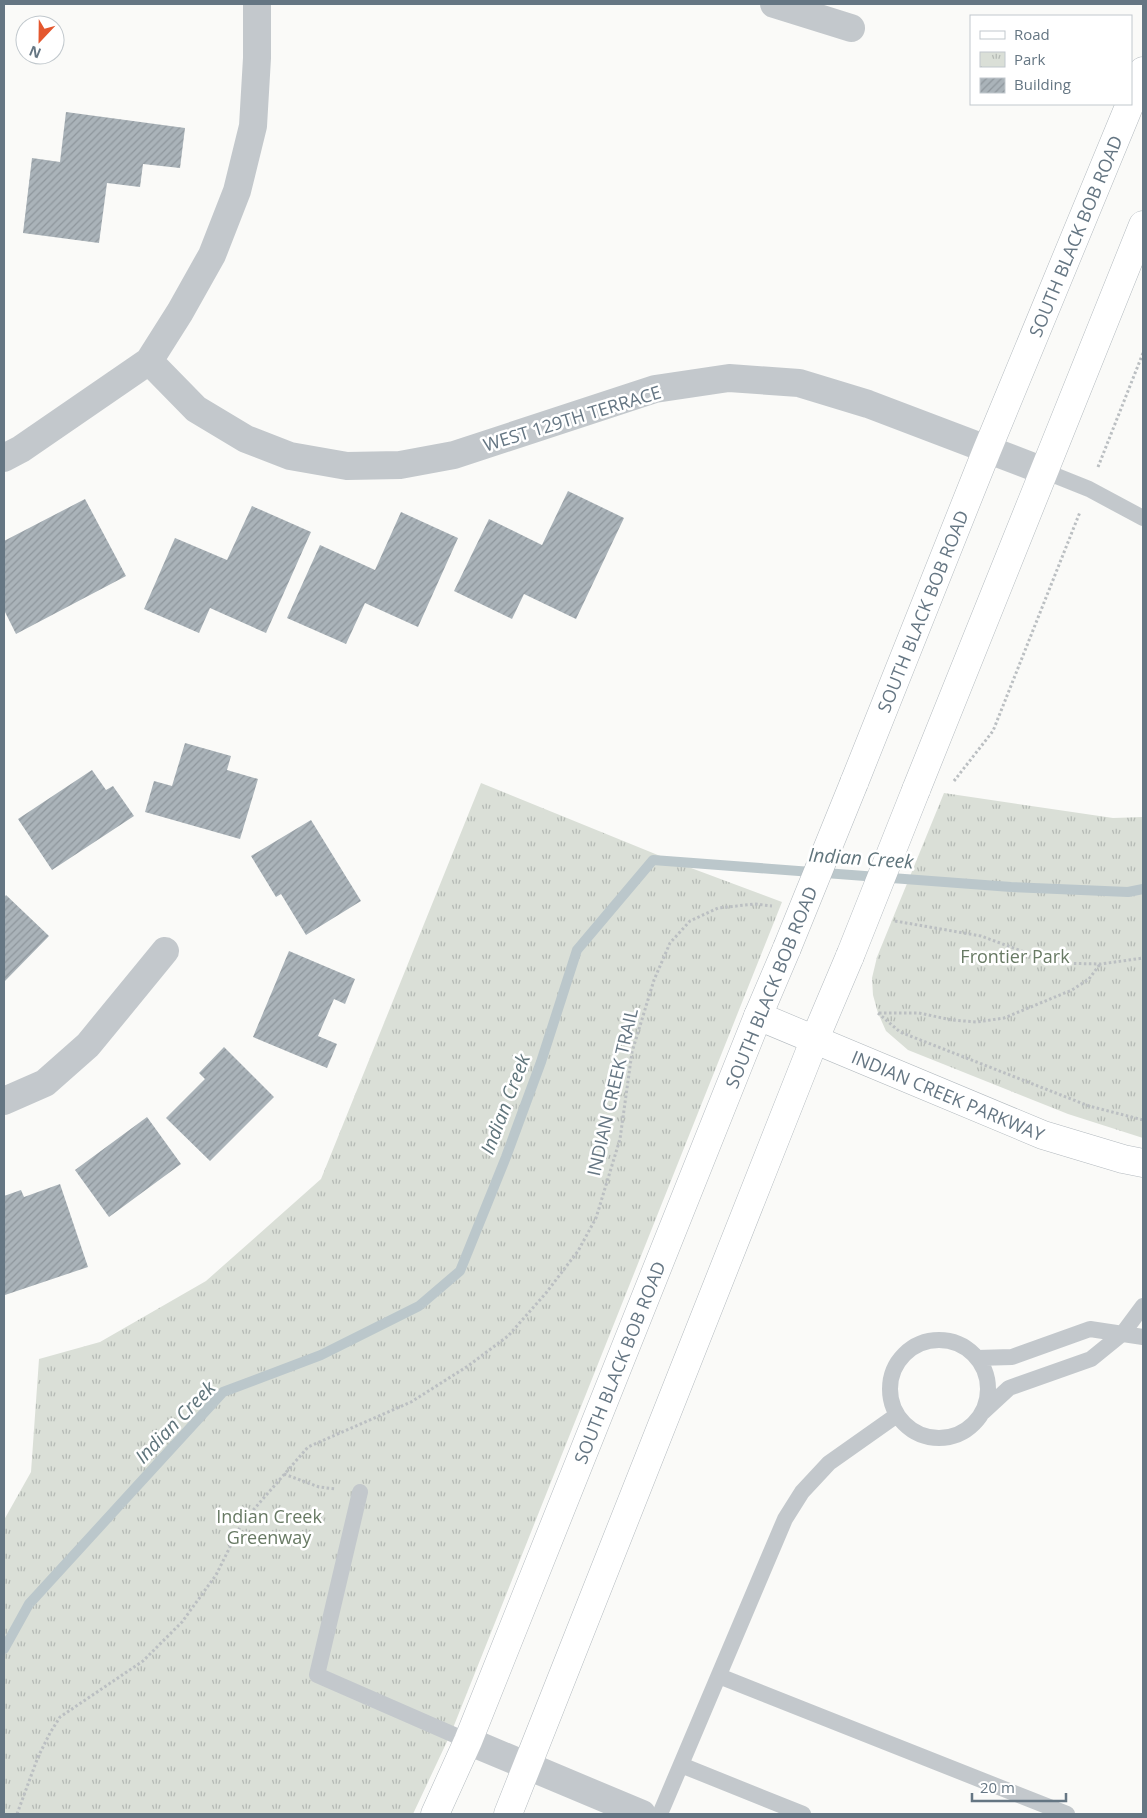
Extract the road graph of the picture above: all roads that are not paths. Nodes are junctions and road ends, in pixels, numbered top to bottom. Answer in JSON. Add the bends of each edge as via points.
{"nodes":[{"id":1,"x":257,"y":4,"type":"edge"},
{"id":2,"x":774,"y":4,"type":"edge"},
{"id":3,"x":851,"y":28,"type":"dead end"},
{"id":4,"x":1143,"y":71,"type":"edge"},
{"id":5,"x":1132,"y":98,"type":"edge"},
{"id":6,"x":1129,"y":105,"type":"edge"},
{"id":7,"x":1143,"y":225,"type":"edge"},
{"id":8,"x":149,"y":361,"type":"junction"},
{"id":9,"x":987,"y":450,"type":"junction"},
{"id":10,"x":4,"y":458,"type":"edge"},
{"id":11,"x":1044,"y":471,"type":"junction"},
{"id":12,"x":1143,"y":518,"type":"edge"},
{"id":13,"x":165,"y":951,"type":"dead end"},
{"id":14,"x":758,"y":1016,"type":"junction"},
{"id":15,"x":814,"y":1041,"type":"junction"},
{"id":16,"x":4,"y":1101,"type":"edge"},
{"id":17,"x":1143,"y":1163,"type":"edge"},
{"id":18,"x":1143,"y":1306,"type":"edge"},
{"id":19,"x":1123,"y":1333,"type":"junction"},
{"id":20,"x":1143,"y":1337,"type":"edge"},
{"id":21,"x":977,"y":1358,"type":"junction"},
{"id":22,"x":981,"y":1413,"type":"junction"},
{"id":23,"x":897,"y":1415,"type":"junction"},
{"id":24,"x":360,"y":1492,"type":"road end"},
{"id":25,"x":719,"y":1676,"type":"junction"},
{"id":26,"x":468,"y":1741,"type":"junction"},
{"id":27,"x":681,"y":1765,"type":"junction"},
{"id":28,"x":526,"y":1766,"type":"junction"},
{"id":29,"x":435,"y":1814,"type":"edge"},
{"id":30,"x":508,"y":1814,"type":"edge"},
{"id":31,"x":642,"y":1814,"type":"edge"},
{"id":32,"x":660,"y":1814,"type":"edge"},
{"id":33,"x":803,"y":1814,"type":"edge"},
{"id":34,"x":1067,"y":1814,"type":"edge"}],
"edges":[{"from":1,"to":8,"type":"street","via":[[253,126],[237,191],[212,255]]},
{"from":2,"to":3,"type":"street"},
{"from":4,"to":5,"type":"main road","name":"SOUTH BLACK BOB ROAD"},
{"from":6,"to":9,"type":"main road","name":"SOUTH BLACK BOB ROAD"},
{"from":7,"to":11,"type":"main road"},
{"from":8,"to":9,"type":"street","name":"WEST 129TH TERRACE","via":[[196,410],[246,439],[290,456],[348,466],[400,465],[454,455],[655,390],[729,378],[799,383],[868,404]]},
{"from":8,"to":10,"type":"street"},
{"from":9,"to":11,"type":"street","name":"WEST 129TH TERRACE"},
{"from":9,"to":14,"type":"main road","name":"SOUTH BLACK BOB ROAD","bridge":true},
{"from":11,"to":12,"type":"lane","via":[[1089,489]]},
{"from":11,"to":15,"type":"main road","bridge":true},
{"from":13,"to":16,"type":"street","via":[[88,1045],[45,1083]]},
{"from":14,"to":15,"type":"main road","name":"INDIAN CREEK PARKWAY"},
{"from":14,"to":26,"type":"main road","name":"SOUTH BLACK BOB ROAD"},
{"from":15,"to":17,"type":"main road","name":"INDIAN CREEK PARKWAY","via":[[1043,1135]]},
{"from":15,"to":28,"type":"main road"},
{"from":18,"to":19,"type":"lane"},
{"from":19,"to":20,"type":"lane"},
{"from":19,"to":21,"type":"lane","via":[[1090,1329],[1012,1357]]},
{"from":19,"to":22,"type":"lane","via":[[1091,1359],[1009,1388]]},
{"from":21,"to":22,"type":"lane","via":[[988,1385],[987,1400]]},
{"from":21,"to":23,"type":"lane","via":[[949,1342],[932,1340],[917,1345],[894,1368],[890,1400]]},
{"from":22,"to":23,"type":"lane","via":[[956,1435],[940,1438],[923,1436],[908,1428]]},
{"from":23,"to":25,"type":"lane","via":[[829,1463],[802,1492],[785,1519]]},
{"from":24,"to":26,"type":"lane","via":[[318,1675]]},
{"from":25,"to":27,"type":"lane"},
{"from":25,"to":34,"type":"lane"},
{"from":26,"to":28,"type":"street"},
{"from":26,"to":29,"type":"main road","name":"SOUTH BLACK BOB ROAD"},
{"from":27,"to":32,"type":"lane"},
{"from":27,"to":33,"type":"lane"},
{"from":28,"to":30,"type":"main road"},
{"from":28,"to":31,"type":"street"}]}
